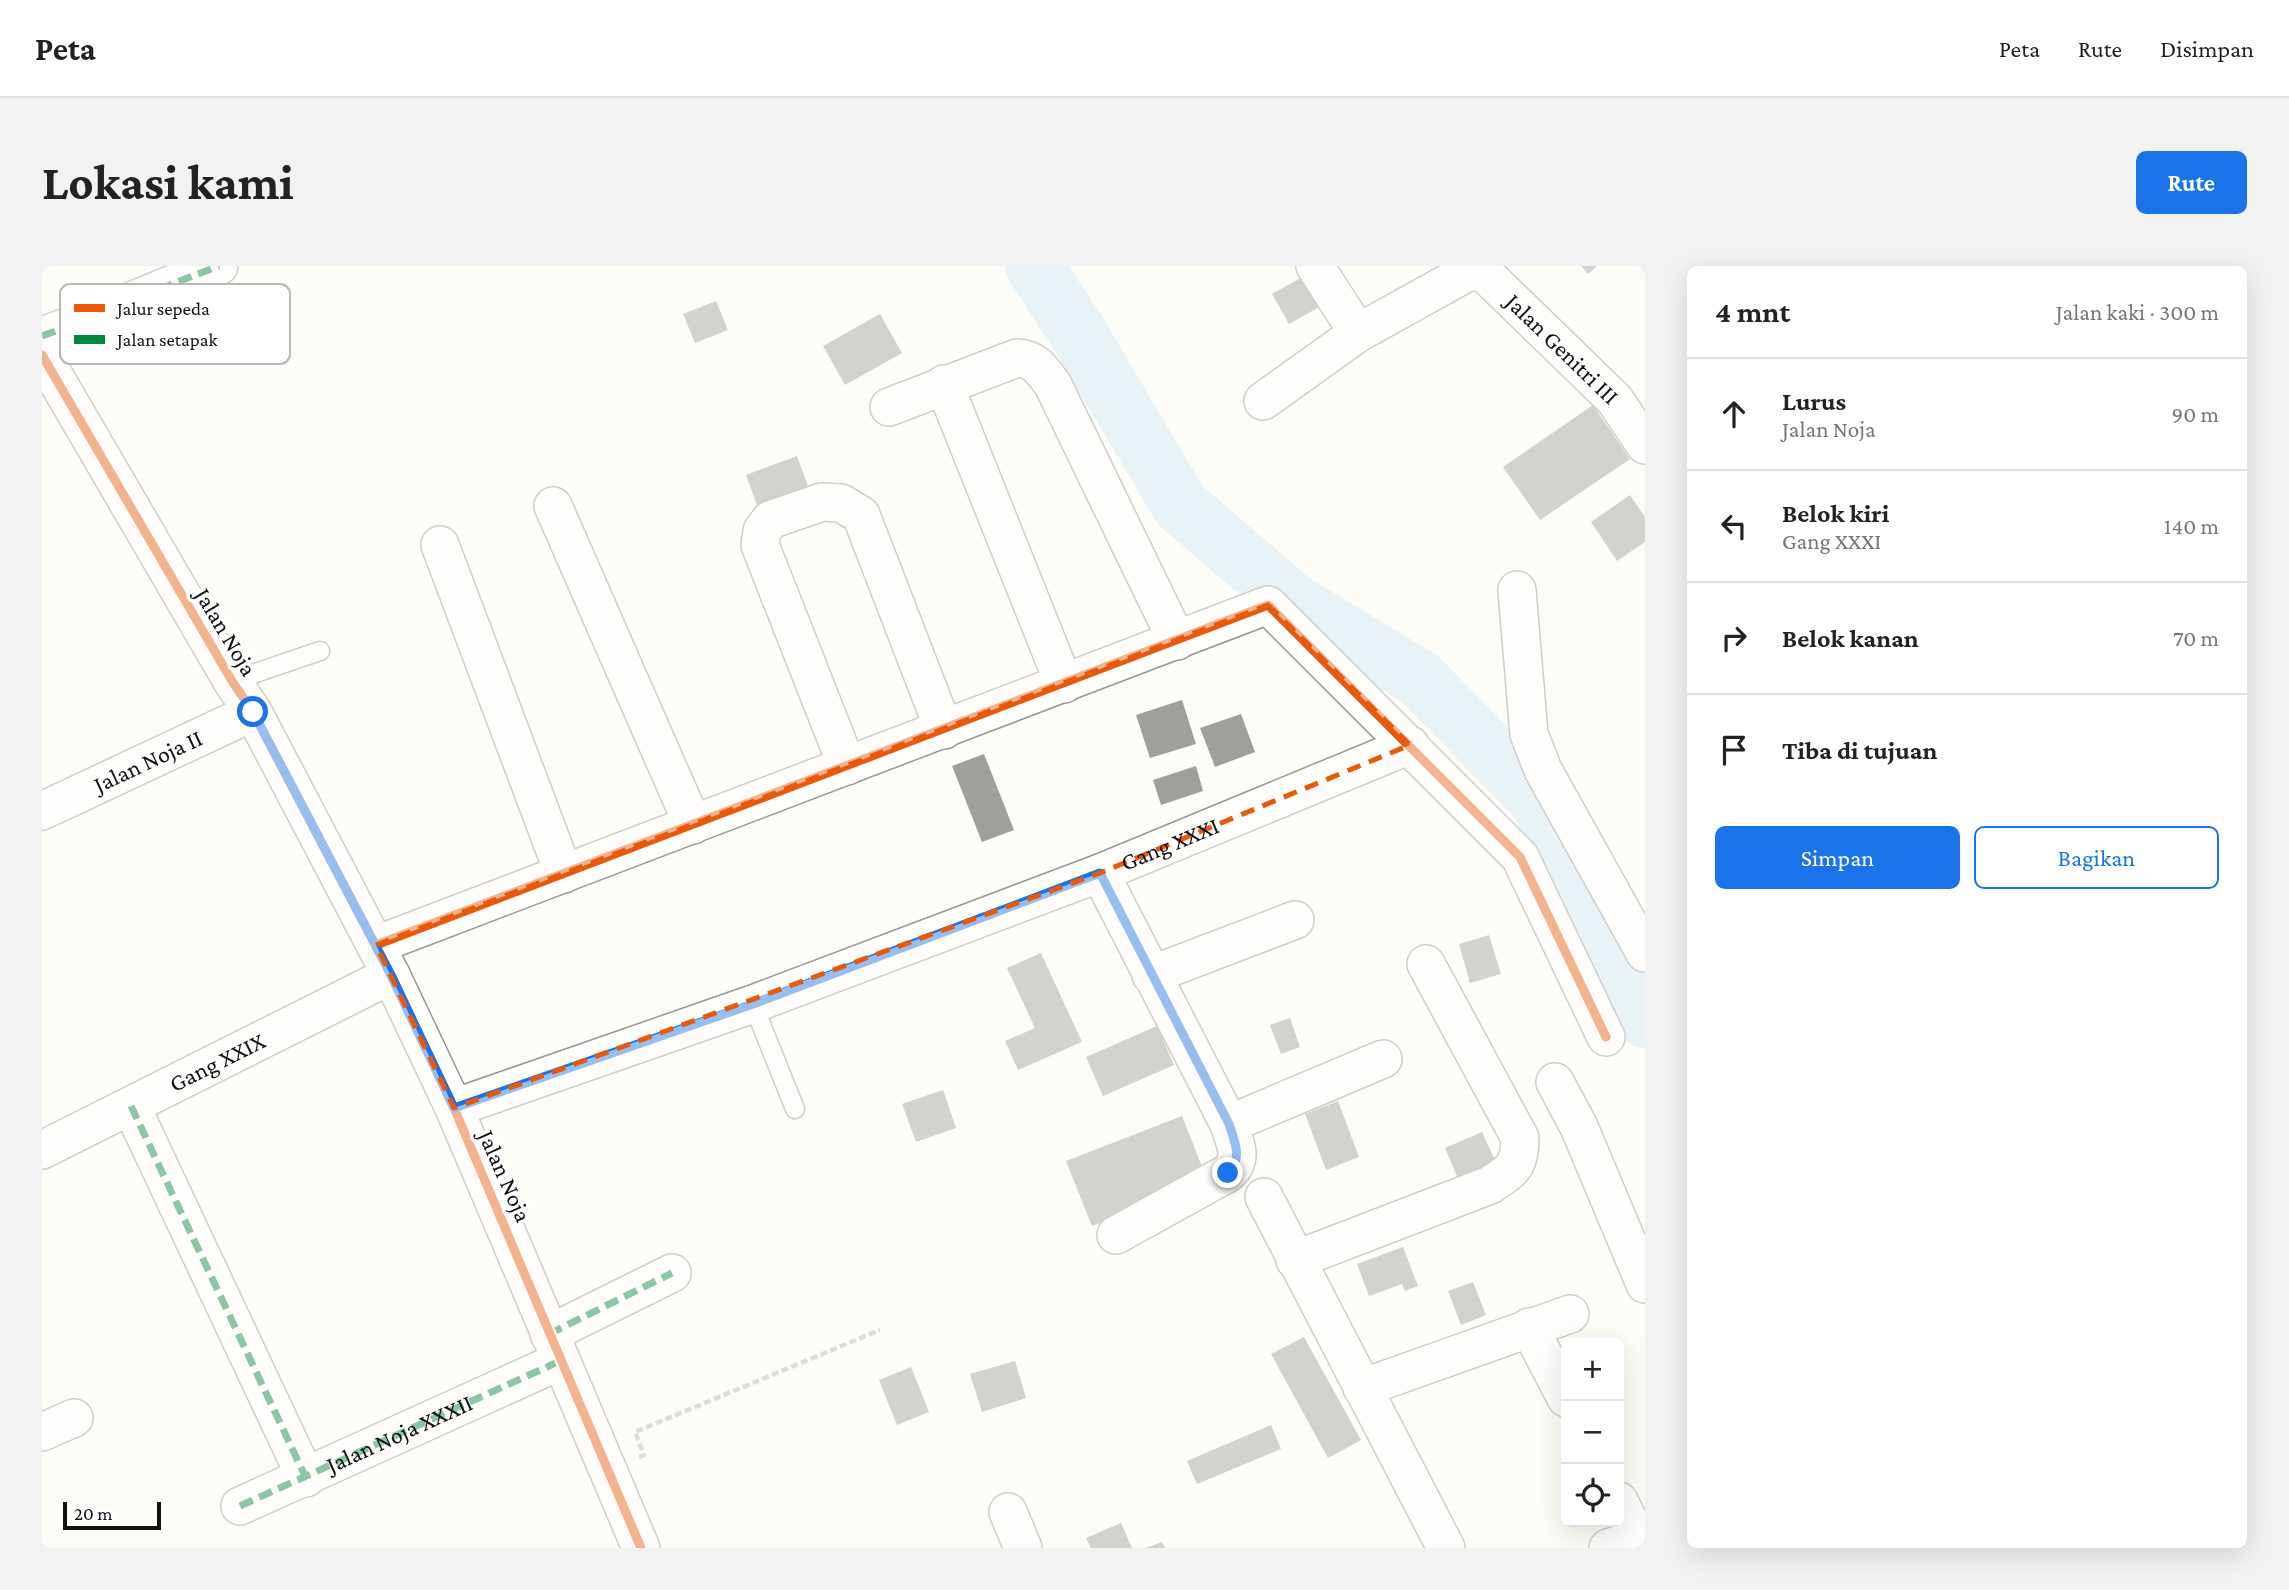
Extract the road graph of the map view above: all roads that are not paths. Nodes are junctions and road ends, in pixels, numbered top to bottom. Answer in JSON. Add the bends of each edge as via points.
{"nodes":[{"id":1,"x":219,"y":266,"type":"edge"},
{"id":2,"x":1315,"y":266,"type":"edge"},
{"id":3,"x":171,"y":284,"type":"edge"},
{"id":4,"x":60,"y":330,"type":"edge"},
{"id":5,"x":1358,"y":333,"type":"junction"},
{"id":6,"x":42,"y":336,"type":"edge"},
{"id":7,"x":42,"y":355,"type":"edge"},
{"id":8,"x":944,"y":384,"type":"junction"},
{"id":9,"x":1630,"y":394,"type":"edge"},
{"id":10,"x":1262,"y":401,"type":"dead end"},
{"id":11,"x":889,"y":407,"type":"dead end"},
{"id":12,"x":1645,"y":444,"type":"edge"},
{"id":13,"x":553,"y":506,"type":"dead end"},
{"id":14,"x":440,"y":545,"type":"dead end"},
{"id":15,"x":1517,"y":590,"type":"dead end"},
{"id":16,"x":1177,"y":641,"type":"junction"},
{"id":17,"x":320,"y":651,"type":"dead end"},
{"id":18,"x":232,"y":681,"type":"junction"},
{"id":19,"x":1064,"y":684,"type":"junction"},
{"id":20,"x":253,"y":712,"type":"junction"},
{"id":21,"x":944,"y":730,"type":"junction"},
{"id":22,"x":1410,"y":745,"type":"junction"},
{"id":23,"x":846,"y":766,"type":"junction"},
{"id":24,"x":42,"y":811,"type":"edge"},
{"id":25,"x":693,"y":825,"type":"junction"},
{"id":26,"x":1100,"y":873,"type":"junction"},
{"id":27,"x":564,"y":874,"type":"junction"},
{"id":28,"x":1295,"y":920,"type":"dead end"},
{"id":29,"x":1645,"y":953,"type":"edge"},
{"id":30,"x":383,"y":960,"type":"junction"},
{"id":31,"x":1426,"y":964,"type":"dead end"},
{"id":32,"x":1151,"y":975,"type":"junction"},
{"id":33,"x":753,"y":1004,"type":"junction"},
{"id":34,"x":1606,"y":1037,"type":"dead end"},
{"id":35,"x":1383,"y":1059,"type":"dead end"},
{"id":36,"x":1555,"y":1082,"type":"dead end"},
{"id":37,"x":131,"y":1106,"type":"junction"},
{"id":38,"x":454,"y":1108,"type":"junction"},
{"id":39,"x":794,"y":1109,"type":"dead end"},
{"id":40,"x":1229,"y":1124,"type":"junction"},
{"id":41,"x":42,"y":1150,"type":"edge"},
{"id":42,"x":1264,"y":1197,"type":"dead end"},
{"id":43,"x":1116,"y":1234,"type":"dead end"},
{"id":44,"x":1296,"y":1259,"type":"junction"},
{"id":45,"x":672,"y":1273,"type":"dead end"},
{"id":46,"x":1645,"y":1284,"type":"edge"},
{"id":47,"x":1570,"y":1314,"type":"dead end"},
{"id":48,"x":1530,"y":1327,"type":"junction"},
{"id":49,"x":555,"y":1347,"type":"junction"},
{"id":50,"x":1362,"y":1388,"type":"junction"},
{"id":51,"x":1561,"y":1388,"type":"edge"},
{"id":52,"x":306,"y":1478,"type":"junction"},
{"id":53,"x":240,"y":1506,"type":"dead end"},
{"id":54,"x":1008,"y":1511,"type":"dead end"},
{"id":55,"x":1624,"y":1519,"type":"edge"},
{"id":56,"x":1630,"y":1541,"type":"edge"},
{"id":57,"x":641,"y":1548,"type":"edge"},
{"id":58,"x":1023,"y":1548,"type":"edge"},
{"id":59,"x":1446,"y":1548,"type":"edge"}],
"edges":[{"from":1,"to":3,"type":"street"},
{"from":2,"to":5,"type":"street"},
{"from":4,"to":6,"type":"street"},
{"from":5,"to":9,"type":"street","name":"Jalan Genitri III","via":[[1465,273],[1481,270]]},
{"from":5,"to":10,"type":"street","name":"Jalan Genitri III"},
{"from":7,"to":18,"type":"street","name":"Jalan Noja"},
{"from":8,"to":11,"type":"street"},
{"from":8,"to":16,"type":"street","via":[[1017,358],[1038,363],[1053,385]]},
{"from":8,"to":19,"type":"street"},
{"from":9,"to":12,"type":"street","name":"Jalan Genitri III"},
{"from":13,"to":25,"type":"street"},
{"from":14,"to":27,"type":"street"},
{"from":15,"to":29,"type":"street","via":[[1529,734],[1543,770]]},
{"from":16,"to":19,"type":"street","name":"Gang XXIX"},
{"from":16,"to":22,"type":"street","name":"Gang XXIX","via":[[1268,605]]},
{"from":17,"to":18,"type":"lane"},
{"from":18,"to":20,"type":"street","name":"Jalan Noja"},
{"from":19,"to":21,"type":"street","name":"Gang XXIX"},
{"from":20,"to":24,"type":"street","name":"Jalan Noja II"},
{"from":20,"to":30,"type":"street","name":"Jalan Noja"},
{"from":21,"to":23,"type":"street","name":"Gang XXIX"},
{"from":21,"to":23,"type":"street","via":[[861,515],[841,503],[822,502],[770,520],[762,531],[761,545]]},
{"from":22,"to":26,"type":"street","name":"Gang XXXI"},
{"from":22,"to":34,"type":"street","via":[[1520,857]]},
{"from":23,"to":25,"type":"street","name":"Gang XXIX"},
{"from":25,"to":27,"type":"street","name":"Gang XXIX"},
{"from":26,"to":32,"type":"street"},
{"from":26,"to":33,"type":"street","name":"Gang XXXI"},
{"from":27,"to":30,"type":"street","name":"Gang XXIX"},
{"from":28,"to":32,"type":"street"},
{"from":30,"to":37,"type":"street","name":"Gang XXIX"},
{"from":30,"to":38,"type":"street","name":"Jalan Noja"},
{"from":31,"to":44,"type":"street","via":[[1520,1138],[1519,1160],[1490,1185]]},
{"from":32,"to":40,"type":"street"},
{"from":33,"to":38,"type":"street","name":"Gang XXXI"},
{"from":33,"to":39,"type":"lane"},
{"from":35,"to":40,"type":"street"},
{"from":36,"to":46,"type":"street","via":[[1579,1127]]},
{"from":37,"to":41,"type":"street","name":"Gang XXIX"},
{"from":37,"to":52,"type":"street"},
{"from":38,"to":49,"type":"street","name":"Jalan Noja"},
{"from":40,"to":43,"type":"street","via":[[1237,1165]]},
{"from":42,"to":44,"type":"street"},
{"from":44,"to":50,"type":"street"},
{"from":45,"to":49,"type":"street","name":"Jalan Noja XXXII"},
{"from":47,"to":48,"type":"street"},
{"from":48,"to":50,"type":"street"},
{"from":48,"to":51,"type":"street"},
{"from":49,"to":52,"type":"street","name":"Jalan Noja XXXII"},
{"from":49,"to":57,"type":"street","name":"Jalan Noja"},
{"from":50,"to":59,"type":"street"},
{"from":52,"to":53,"type":"street","name":"Jalan Noja XXXII"},
{"from":54,"to":58,"type":"street"},
{"from":55,"to":56,"type":"street"}]}
